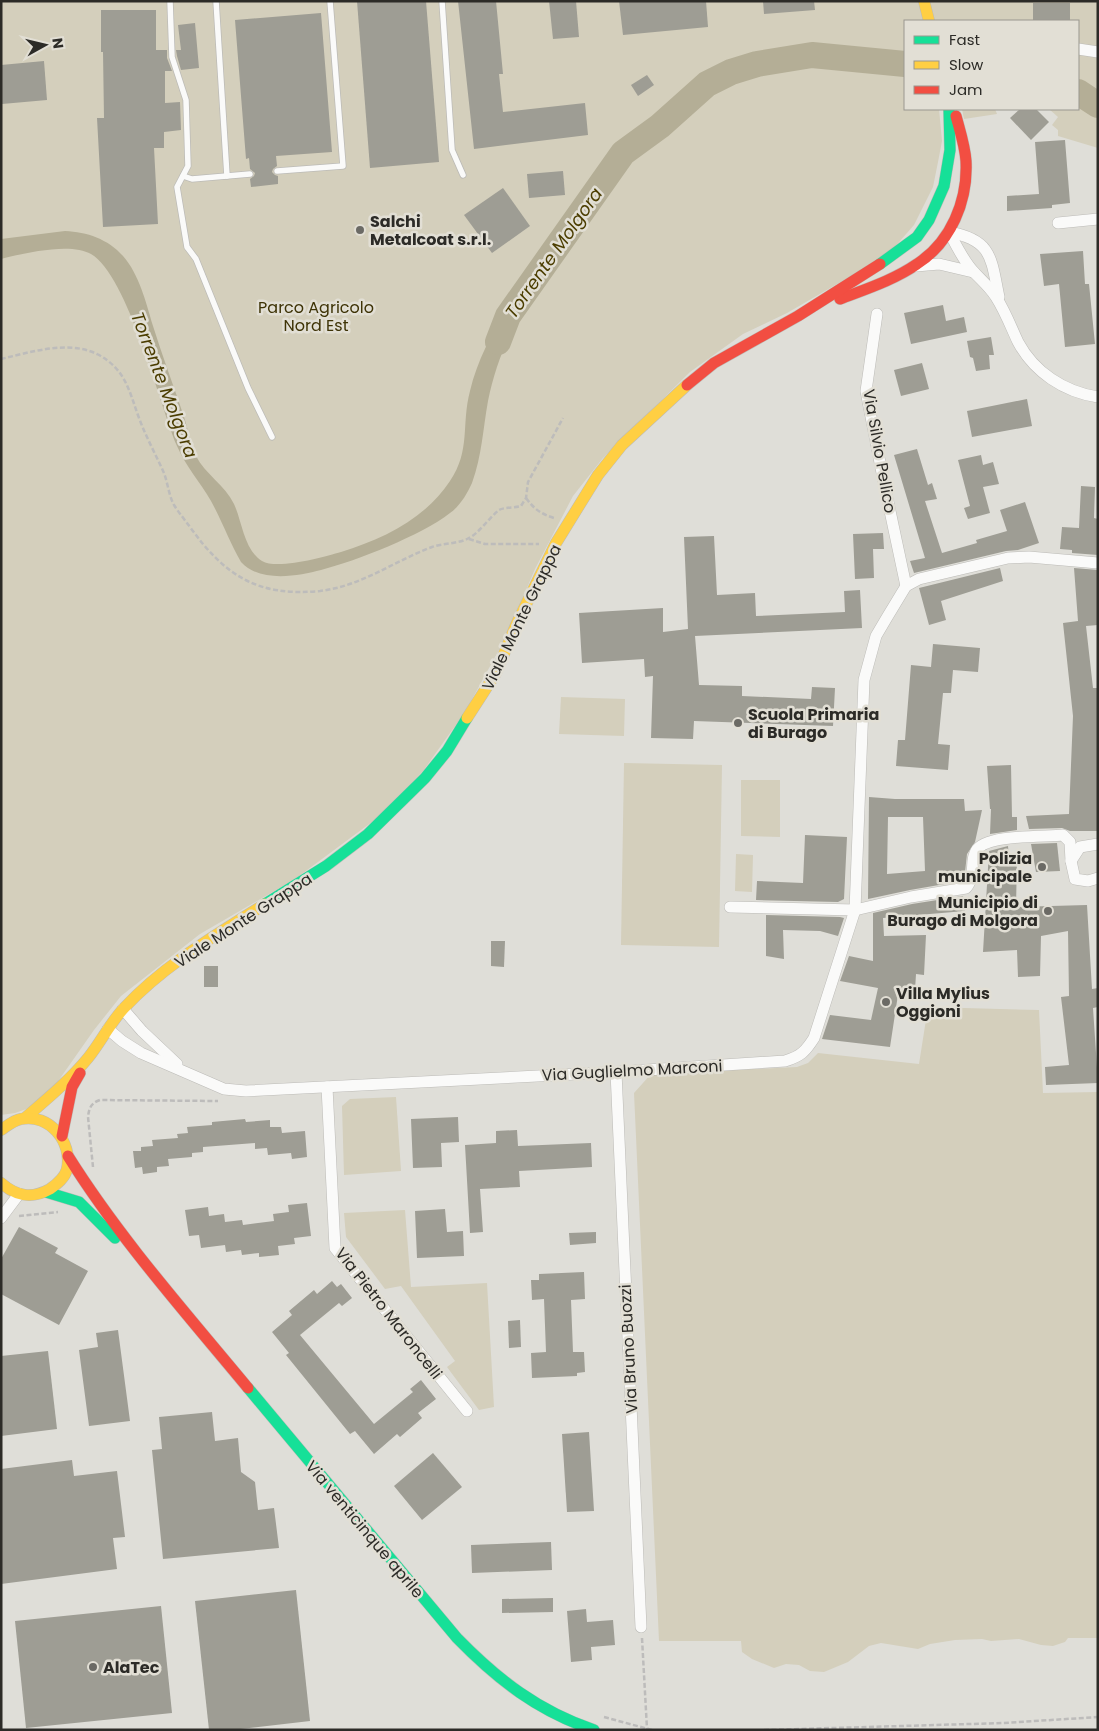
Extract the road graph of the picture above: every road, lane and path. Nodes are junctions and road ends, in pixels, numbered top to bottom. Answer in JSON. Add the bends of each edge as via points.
{"nodes":[{"id":1,"x":170,"y":1,"type":"edge"},
{"id":2,"x":216,"y":1,"type":"edge"},
{"id":3,"x":330,"y":1,"type":"edge"},
{"id":4,"x":442,"y":1,"type":"edge"},
{"id":5,"x":924,"y":1,"type":"edge"},
{"id":6,"x":929,"y":20,"type":"edge"},
{"id":7,"x":1079,"y":49,"type":"edge"},
{"id":8,"x":1098,"y":52,"type":"edge"},
{"id":9,"x":949,"y":110,"type":"edge"},
{"id":10,"x":953,"y":110,"type":"edge"},
{"id":11,"x":277,"y":171,"type":"dead end"},
{"id":12,"x":250,"y":174,"type":"dead end"},
{"id":13,"x":463,"y":175,"type":"dead end"},
{"id":14,"x":183,"y":176,"type":"junction"},
{"id":15,"x":227,"y":176,"type":"junction"},
{"id":16,"x":944,"y":186,"type":"junction"},
{"id":17,"x":1098,"y":219,"type":"edge"},
{"id":18,"x":1058,"y":223,"type":"dead end"},
{"id":19,"x":949,"y":232,"type":"junction"},
{"id":20,"x":917,"y":236,"type":"junction"},
{"id":21,"x":915,"y":266,"type":"junction"},
{"id":22,"x":973,"y":272,"type":"junction"},
{"id":23,"x":1000,"y":303,"type":"junction"},
{"id":24,"x":877,"y":314,"type":"dead end"},
{"id":25,"x":798,"y":316,"type":"junction"},
{"id":26,"x":1,"y":359,"type":"edge"},
{"id":27,"x":1098,"y":397,"type":"edge"},
{"id":28,"x":563,"y":418,"type":"dead end"},
{"id":29,"x":272,"y":437,"type":"dead end"},
{"id":30,"x":526,"y":498,"type":"junction"},
{"id":31,"x":572,"y":516,"type":"junction"},
{"id":32,"x":469,"y":539,"type":"junction"},
{"id":33,"x":556,"y":543,"type":"junction"},
{"id":34,"x":1098,"y":563,"type":"edge"},
{"id":35,"x":906,"y":586,"type":"junction"},
{"id":36,"x":1098,"y":844,"type":"edge"},
{"id":37,"x":1071,"y":861,"type":"junction"},
{"id":38,"x":1098,"y":878,"type":"edge"},
{"id":39,"x":730,"y":907,"type":"dead end"},
{"id":40,"x":855,"y":910,"type":"junction"},
{"id":41,"x":123,"y":1009,"type":"junction"},
{"id":42,"x":108,"y":1030,"type":"junction"},
{"id":43,"x":88,"y":1058,"type":"junction"},
{"id":44,"x":186,"y":1072,"type":"junction"},
{"id":45,"x":616,"y":1072,"type":"junction"},
{"id":46,"x":327,"y":1087,"type":"junction"},
{"id":47,"x":222,"y":1101,"type":"dead end"},
{"id":48,"x":25,"y":1118,"type":"junction"},
{"id":49,"x":3,"y":1127,"type":"edge"},
{"id":50,"x":62,"y":1136,"type":"junction"},
{"id":51,"x":68,"y":1156,"type":"junction"},
{"id":52,"x":1,"y":1182,"type":"edge"},
{"id":53,"x":46,"y":1192,"type":"junction"},
{"id":54,"x":91,"y":1193,"type":"junction"},
{"id":55,"x":19,"y":1194,"type":"junction"},
{"id":56,"x":79,"y":1202,"type":"junction"},
{"id":57,"x":6,"y":1217,"type":"edge"},
{"id":58,"x":167,"y":1291,"type":"junction"},
{"id":59,"x":467,"y":1411,"type":"dead end"},
{"id":60,"x":641,"y":1627,"type":"joint"},
{"id":61,"x":603,"y":1717,"type":"dead end"},
{"id":62,"x":1098,"y":1717,"type":"edge"},
{"id":63,"x":647,"y":1729,"type":"edge"},
{"id":64,"x":594,"y":1730,"type":"edge"},
{"id":65,"x":652,"y":1730,"type":"edge"},
{"id":66,"x":764,"y":1730,"type":"edge"}],
"edges":[{"from":1,"to":14,"type":"lane","via":[[172,58],[186,100],[188,166]]},
{"from":2,"to":15,"type":"lane"},
{"from":3,"to":11,"type":"lane","via":[[343,166]]},
{"from":4,"to":13,"type":"lane","via":[[452,150]]},
{"from":5,"to":6,"type":"street"},
{"from":7,"to":8,"type":"street"},
{"from":9,"to":16,"type":"street","via":[[950,150]]},
{"from":10,"to":19,"type":"street","via":[[963,142],[966,175],[962,200]]},
{"from":12,"to":15,"type":"lane"},
{"from":14,"to":15,"type":"lane","via":[[192,179]]},
{"from":14,"to":29,"type":"lane","via":[[177,187],[187,248],[196,260],[248,388]]},
{"from":16,"to":19,"type":"street","via":[[943,214]]},
{"from":16,"to":20,"type":"street","via":[[929,220]]},
{"from":17,"to":18,"type":"street"},
{"from":19,"to":20,"type":"street"},
{"from":19,"to":21,"type":"street","via":[[939,246]]},
{"from":19,"to":22,"type":"street"},
{"from":19,"to":23,"type":"street","via":[[968,236],[985,248],[990,255]]},
{"from":20,"to":25,"type":"street","via":[[882,263]]},
{"from":21,"to":22,"type":"street","via":[[939,264]]},
{"from":21,"to":25,"type":"street"},
{"from":22,"to":23,"type":"street"},
{"from":23,"to":27,"type":"street","via":[[1019,343],[1042,372],[1067,388]]},
{"from":24,"to":35,"type":"street","name":"Via Silvio Pellico","via":[[866,391]]},
{"from":25,"to":31,"type":"street","name":"Viale Monte Grappa","via":[[714,363],[678,392],[622,446],[598,475]]},
{"from":26,"to":32,"type":"path","via":[[59,348],[81,348],[112,365],[123,376],[132,395],[174,505],[204,547],[221,564],[254,585],[297,591],[338,588],[433,546]]},
{"from":28,"to":30,"type":"path","via":[[528,482]]},
{"from":30,"to":31,"type":"path","via":[[542,514],[556,519]]},
{"from":30,"to":32,"type":"path","via":[[521,506],[501,509]]},
{"from":31,"to":33,"type":"street","name":"Viale Monte Grappa"},
{"from":32,"to":33,"type":"path","via":[[486,544]]},
{"from":33,"to":41,"type":"street","name":"Viale Monte Grappa","via":[[496,673],[447,750],[425,778],[368,834],[326,866],[171,966]]},
{"from":34,"to":35,"type":"street","via":[[1008,558],[919,579]]},
{"from":35,"to":40,"type":"street","name":"Via Guglielmo Marconi","via":[[876,636],[864,680]]},
{"from":36,"to":37,"type":"street","via":[[1080,847]]},
{"from":37,"to":38,"type":"street","via":[[1075,879],[1088,881]]},
{"from":37,"to":40,"type":"street","via":[[1070,842],[1063,835],[994,840],[982,844],[975,851],[972,881],[966,888]]},
{"from":39,"to":40,"type":"street"},
{"from":40,"to":45,"type":"street","name":"Via Guglielmo Marconi","via":[[814,1038],[797,1057],[784,1061]]},
{"from":41,"to":42,"type":"street","name":"Viale Monte Grappa"},
{"from":41,"to":44,"type":"street","name":"Via Guglielmo Marconi","via":[[142,1032]]},
{"from":42,"to":43,"type":"street","name":"Viale Monte Grappa"},
{"from":42,"to":44,"type":"street","name":"Via Guglielmo Marconi","via":[[141,1052]]},
{"from":43,"to":48,"type":"street","name":"Viale Monte Grappa"},
{"from":43,"to":50,"type":"street","name":"Viale Monte Grappa","via":[[72,1087]]},
{"from":44,"to":46,"type":"street","name":"Via Guglielmo Marconi","via":[[224,1088],[246,1091]]},
{"from":45,"to":46,"type":"street","name":"Via Guglielmo Marconi"},
{"from":45,"to":60,"type":"street","name":"Via Bruno Buozzi"},
{"from":46,"to":59,"type":"street","name":"Via Pietro Maroncelli","via":[[335,1248]]},
{"from":47,"to":54,"type":"path","via":[[96,1101],[89,1109],[88,1117],[94,1173]]},
{"from":48,"to":49,"type":"street"},
{"from":48,"to":50,"type":"street","via":[[46,1121]]},
{"from":50,"to":51,"type":"street","name":"Via venticinque aprile"},
{"from":51,"to":53,"type":"street","via":[[63,1177]]},
{"from":51,"to":54,"type":"street","name":"Via venticinque aprile"},
{"from":52,"to":55,"type":"street"},
{"from":53,"to":55,"type":"street"},
{"from":53,"to":56,"type":"street","name":"Via venticinque aprile"},
{"from":54,"to":58,"type":"street","name":"Via venticinque aprile"},
{"from":55,"to":57,"type":"street"},
{"from":56,"to":57,"type":"path","via":[[67,1211]]},
{"from":56,"to":58,"type":"street","name":"Via venticinque aprile"},
{"from":58,"to":64,"type":"street","name":"Via venticinque aprile","via":[[468,1650],[529,1701]]},
{"from":60,"to":63,"type":"path"},
{"from":61,"to":63,"type":"path"},
{"from":62,"to":66,"type":"path","via":[[994,1724]]},
{"from":63,"to":65,"type":"path"}]}
